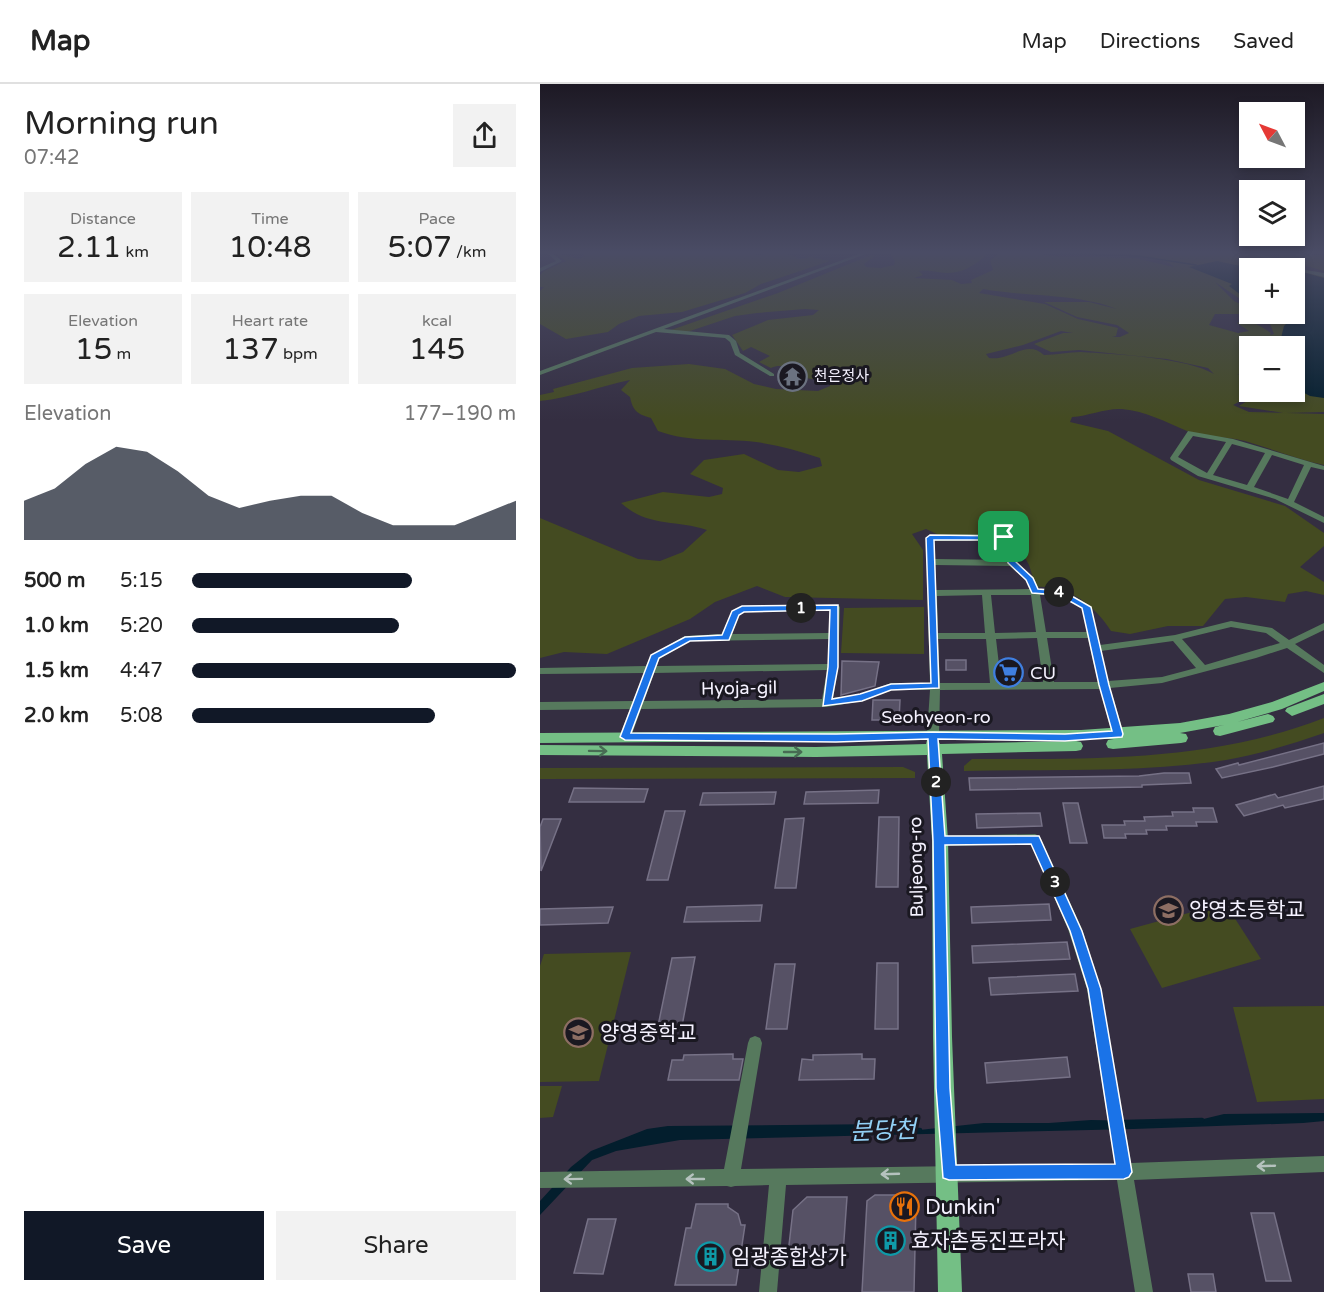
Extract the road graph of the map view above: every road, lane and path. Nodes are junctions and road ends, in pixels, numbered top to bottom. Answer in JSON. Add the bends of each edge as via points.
{"nodes":[{"id":1,"x":713,"y":308,"type":"edge"},
{"id":2,"x":653,"y":330,"type":"junction"},
{"id":3,"x":540,"y":373,"type":"edge"},
{"id":4,"x":772,"y":375,"type":"dead end"},
{"id":5,"x":1230,"y":441,"type":"junction"},
{"id":6,"x":1269,"y":453,"type":"junction"},
{"id":7,"x":1308,"y":465,"type":"junction"},
{"id":8,"x":1324,"y":468,"type":"edge"},
{"id":9,"x":1209,"y":476,"type":"junction"},
{"id":10,"x":1250,"y":487,"type":"junction"},
{"id":11,"x":1290,"y":502,"type":"junction"},
{"id":12,"x":1322,"y":517,"type":"edge"},
{"id":13,"x":931,"y":562,"type":"junction"},
{"id":14,"x":1012,"y":563,"type":"junction"},
{"id":15,"x":1035,"y":591,"type":"junction"},
{"id":16,"x":986,"y":592,"type":"junction"},
{"id":17,"x":932,"y":593,"type":"junction"},
{"id":18,"x":1324,"y":626,"type":"edge"},
{"id":19,"x":1041,"y":635,"type":"junction"},
{"id":20,"x":1093,"y":635,"type":"junction"},
{"id":21,"x":834,"y":636,"type":"junction"},
{"id":22,"x":933,"y":636,"type":"junction"},
{"id":23,"x":992,"y":636,"type":"junction"},
{"id":24,"x":726,"y":638,"type":"junction"},
{"id":25,"x":1175,"y":638,"type":"junction"},
{"id":26,"x":1288,"y":644,"type":"junction"},
{"id":27,"x":1096,"y":649,"type":"junction"},
{"id":28,"x":833,"y":667,"type":"junction"},
{"id":29,"x":1203,"y":669,"type":"junction"},
{"id":30,"x":650,"y":670,"type":"junction"},
{"id":31,"x":1324,"y":670,"type":"edge"},
{"id":32,"x":540,"y":671,"type":"edge"},
{"id":33,"x":1049,"y":684,"type":"junction"},
{"id":34,"x":1104,"y":685,"type":"junction"},
{"id":35,"x":936,"y":686,"type":"junction"},
{"id":36,"x":996,"y":686,"type":"junction"},
{"id":37,"x":1324,"y":686,"type":"edge"},
{"id":38,"x":1324,"y":699,"type":"edge"},
{"id":39,"x":827,"y":703,"type":"junction"},
{"id":40,"x":540,"y":706,"type":"edge"},
{"id":41,"x":638,"y":706,"type":"junction"},
{"id":42,"x":1118,"y":734,"type":"junction"},
{"id":43,"x":625,"y":737,"type":"junction"},
{"id":44,"x":540,"y":738,"type":"edge"},
{"id":45,"x":934,"y":743,"type":"junction"},
{"id":46,"x":540,"y":750,"type":"edge"},
{"id":47,"x":939,"y":841,"type":"junction"},
{"id":48,"x":754,"y":1043,"type":"dead end"},
{"id":49,"x":948,"y":1164,"type":"junction"},
{"id":50,"x":1324,"y":1164,"type":"edge"},
{"id":51,"x":1123,"y":1165,"type":"junction"},
{"id":52,"x":731,"y":1176,"type":"junction"},
{"id":53,"x":778,"y":1177,"type":"junction"},
{"id":54,"x":540,"y":1180,"type":"edge"},
{"id":55,"x":768,"y":1292,"type":"edge"},
{"id":56,"x":950,"y":1292,"type":"edge"},
{"id":57,"x":1144,"y":1292,"type":"edge"}],
"edges":[{"from":1,"to":2,"type":"street"},
{"from":2,"to":3,"type":"street"},
{"from":2,"to":4,"type":"street","via":[[728,336],[735,344],[736,354]]},
{"from":5,"to":6,"type":"street"},
{"from":5,"to":9,"type":"street"},
{"from":5,"to":9,"type":"street","via":[[1191,433],[1174,458]]},
{"from":6,"to":7,"type":"street"},
{"from":6,"to":10,"type":"street"},
{"from":7,"to":8,"type":"street"},
{"from":7,"to":11,"type":"street"},
{"from":9,"to":10,"type":"street"},
{"from":10,"to":11,"type":"street"},
{"from":11,"to":12,"type":"street"},
{"from":13,"to":14,"type":"street"},
{"from":13,"to":14,"type":"street","name":"Buljeong-ro","via":[[930,538],[1004,537],[1009,541]]},
{"from":13,"to":17,"type":"street","name":"Buljeong-ro"},
{"from":14,"to":15,"type":"street","via":[[1030,579]]},
{"from":15,"to":16,"type":"street"},
{"from":15,"to":19,"type":"street"},
{"from":15,"to":20,"type":"street","via":[[1060,592],[1086,607]]},
{"from":16,"to":17,"type":"street"},
{"from":16,"to":23,"type":"street"},
{"from":17,"to":22,"type":"street","name":"Buljeong-ro"},
{"from":18,"to":26,"type":"street","name":"Hyoja-gil"},
{"from":19,"to":20,"type":"street"},
{"from":19,"to":23,"type":"street"},
{"from":19,"to":33,"type":"street"},
{"from":20,"to":27,"type":"street"},
{"from":21,"to":24,"type":"street"},
{"from":21,"to":24,"type":"street","via":[[835,607],[742,609],[735,613]]},
{"from":21,"to":28,"type":"street"},
{"from":22,"to":23,"type":"street"},
{"from":22,"to":35,"type":"street","name":"Buljeong-ro"},
{"from":23,"to":36,"type":"street"},
{"from":24,"to":30,"type":"street","via":[[688,639],[655,657]]},
{"from":25,"to":26,"type":"street","via":[[1231,624],[1269,630]]},
{"from":25,"to":27,"type":"street"},
{"from":25,"to":29,"type":"street"},
{"from":26,"to":29,"type":"street","name":"Hyoja-gil"},
{"from":26,"to":31,"type":"street"},
{"from":27,"to":34,"type":"street"},
{"from":28,"to":30,"type":"street"},
{"from":28,"to":39,"type":"street"},
{"from":29,"to":34,"type":"street","name":"Hyoja-gil","via":[[1162,680]]},
{"from":30,"to":32,"type":"street"},
{"from":30,"to":41,"type":"street"},
{"from":33,"to":34,"type":"street","name":"Hyoja-gil"},
{"from":33,"to":36,"type":"street","name":"Hyoja-gil"},
{"from":34,"to":42,"type":"street"},
{"from":35,"to":36,"type":"street","name":"Hyoja-gil"},
{"from":35,"to":39,"type":"street","name":"Hyoja-gil","via":[[891,687]]},
{"from":35,"to":45,"type":"street","name":"Buljeong-ro"},
{"from":37,"to":42,"type":"main road","name":"Seohyeon-ro","via":[[1300,698],[1229,720],[1184,729]]},
{"from":38,"to":45,"type":"main road","name":"Seohyeon-ro","via":[[1242,727],[1165,740],[1091,746]]},
{"from":39,"to":41,"type":"street","name":"Hyoja-gil"},
{"from":40,"to":41,"type":"street","name":"Hyoja-gil"},
{"from":41,"to":43,"type":"street"},
{"from":42,"to":45,"type":"main road","name":"Seohyeon-ro"},
{"from":43,"to":44,"type":"main road","name":"Seohyeon-ro"},
{"from":43,"to":45,"type":"main road","name":"Seohyeon-ro","via":[[836,738]]},
{"from":46,"to":45,"type":"main road","name":"Seohyeon-ro","one_way":true,"via":[[816,752]]},
{"from":45,"to":47,"type":"main road","name":"Buljeong-ro"},
{"from":47,"to":49,"type":"main road","name":"Buljeong-ro"},
{"from":47,"to":51,"type":"street","via":[[1035,839],[1083,951],[1098,1008]]},
{"from":48,"to":52,"type":"street"},
{"from":49,"to":51,"type":"street"},
{"from":49,"to":53,"type":"street","one_way":true},
{"from":49,"to":56,"type":"main road"},
{"from":50,"to":51,"type":"street","one_way":true},
{"from":51,"to":57,"type":"street"},
{"from":52,"to":53,"type":"street"},
{"from":52,"to":54,"type":"street","one_way":true},
{"from":53,"to":55,"type":"street"}]}
